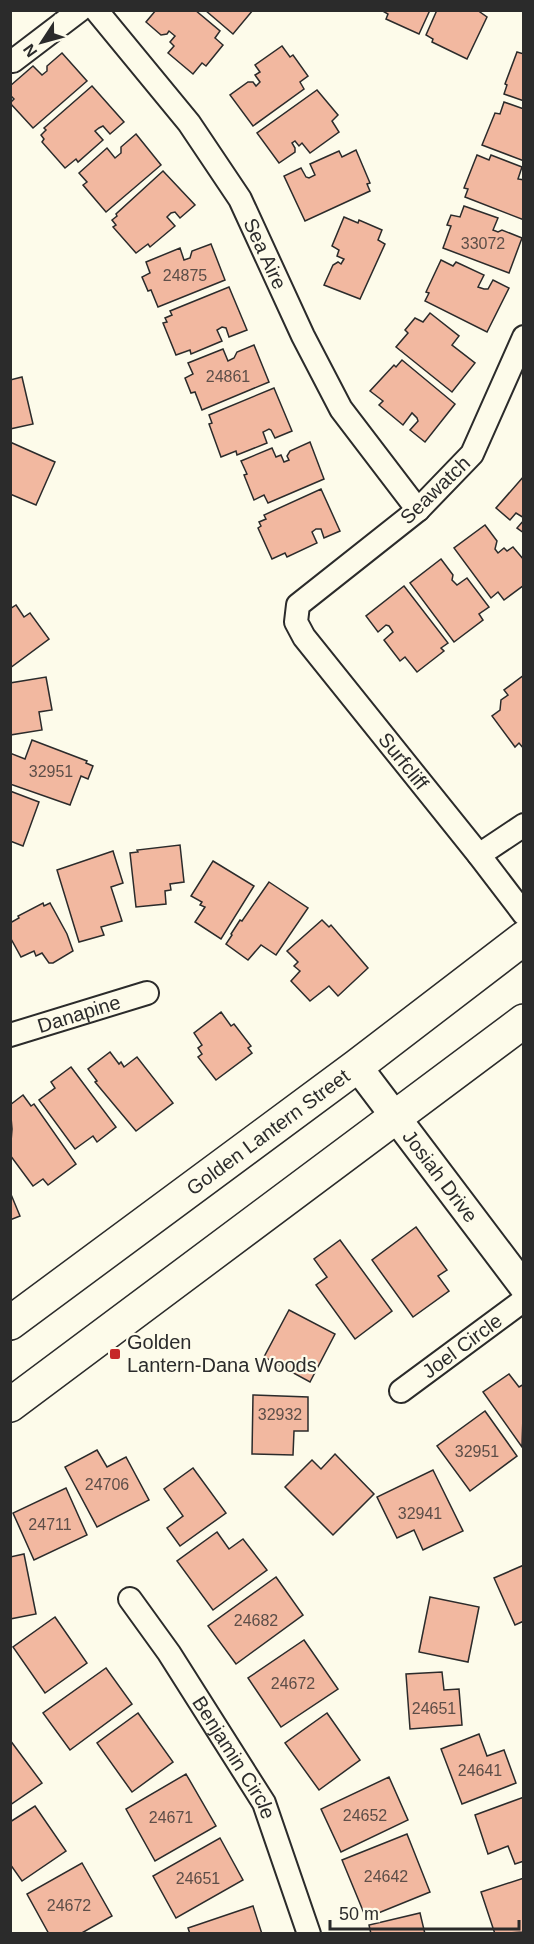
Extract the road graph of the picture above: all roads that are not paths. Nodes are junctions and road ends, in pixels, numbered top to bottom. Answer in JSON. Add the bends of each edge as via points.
{"nodes":[{"id":1,"x":80,"y":10,"type":"edge"},
{"id":2,"x":96,"y":10,"type":"edge"},
{"id":3,"x":13,"y":62,"type":"dead end"},
{"id":4,"x":524,"y":337,"type":"edge"},
{"id":5,"x":418,"y":510,"type":"junction"},
{"id":6,"x":298,"y":605,"type":"joint"},
{"id":7,"x":524,"y":825,"type":"edge"},
{"id":8,"x":479,"y":855,"type":"junction"},
{"id":9,"x":524,"y":914,"type":"edge"},
{"id":10,"x":524,"y":938,"type":"edge"},
{"id":11,"x":147,"y":993,"type":"dead end"},
{"id":12,"x":524,"y":1021,"type":"edge"},
{"id":13,"x":10,"y":1035,"type":"edge"},
{"id":14,"x":357,"y":1066,"type":"junction"},
{"id":15,"x":396,"y":1117,"type":"junction"},
{"id":16,"x":524,"y":1287,"type":"edge"},
{"id":17,"x":524,"y":1300,"type":"edge"},
{"id":18,"x":10,"y":1323,"type":"edge"},
{"id":19,"x":401,"y":1391,"type":"dead end"},
{"id":20,"x":10,"y":1405,"type":"edge"},
{"id":21,"x":130,"y":1599,"type":"dead end"},
{"id":22,"x":309,"y":1934,"type":"edge"}],
"edges":[{"from":1,"to":3,"type":"street"},
{"from":2,"to":5,"type":"street","name":"Sea Aire","via":[[189,123],[240,199],[341,409]]},
{"from":4,"to":5,"type":"street","name":"Seawatch","via":[[472,454]]},
{"from":5,"to":6,"type":"street","name":"Seawatch"},
{"from":6,"to":8,"type":"street","name":"Surfcliff","via":[[296,622],[304,637]]},
{"from":7,"to":8,"type":"street"},
{"from":8,"to":9,"type":"street","name":"Surfcliff"},
{"from":10,"to":14,"type":"main road","name":"Golden Lantern Street"},
{"from":11,"to":13,"type":"street","name":"Danapine"},
{"from":12,"to":15,"type":"main road"},
{"from":14,"to":15,"type":"street","name":"Josiah Drive"},
{"from":14,"to":18,"type":"main road","name":"Golden Lantern Street"},
{"from":15,"to":16,"type":"street","name":"Josiah Drive"},
{"from":15,"to":20,"type":"main road"},
{"from":17,"to":19,"type":"street","name":"Joel Circle"},
{"from":21,"to":22,"type":"street","name":"Benjamin Circle","via":[[264,1803]]}]}
